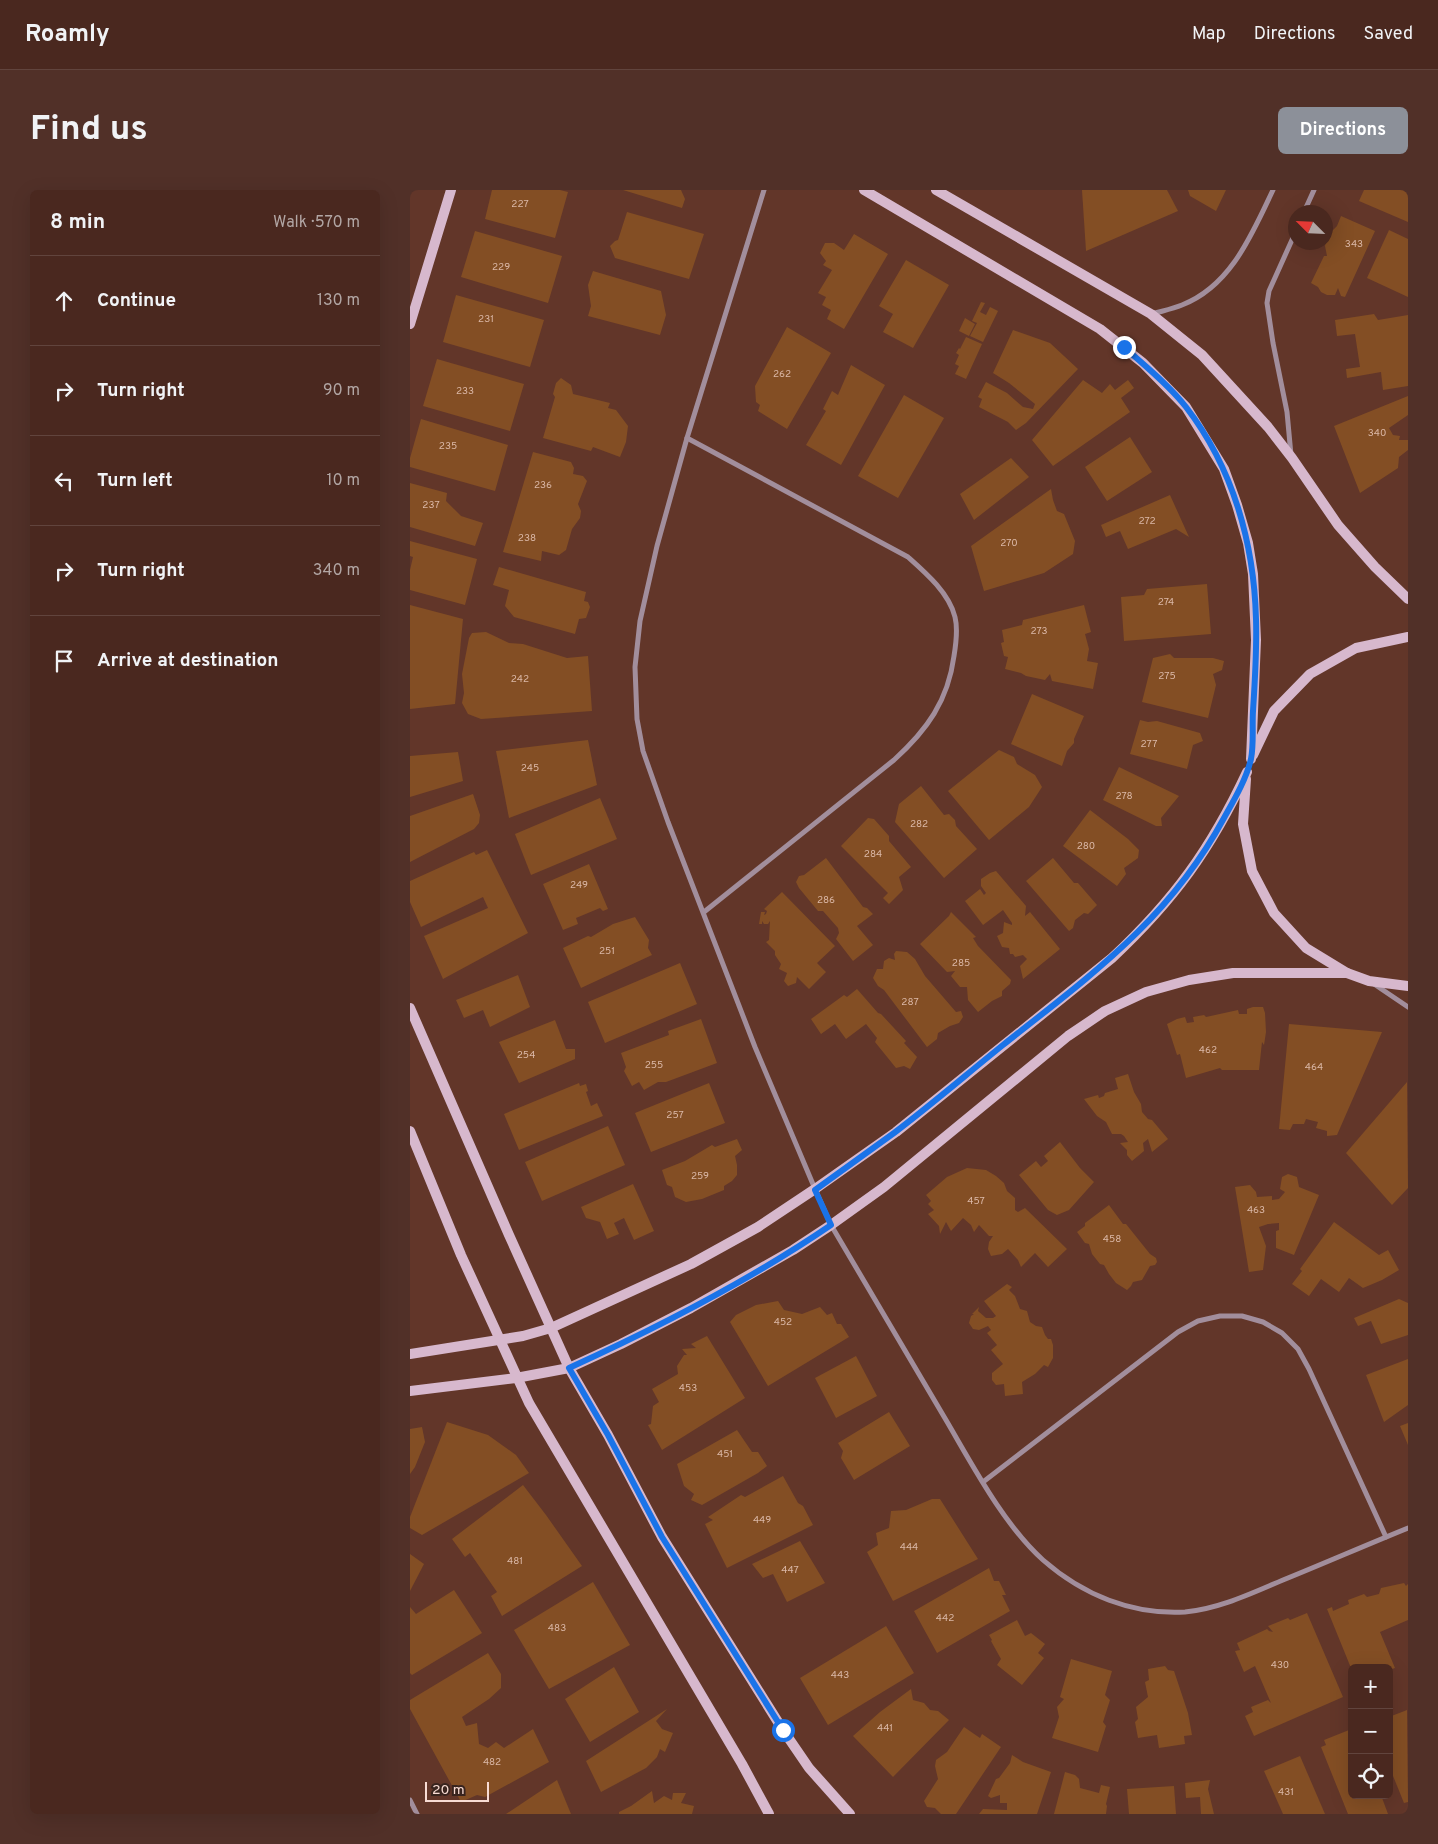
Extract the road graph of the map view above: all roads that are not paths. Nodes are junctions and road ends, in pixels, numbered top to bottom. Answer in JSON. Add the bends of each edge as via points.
{"nodes":[{"id":1,"x":451,"y":190,"type":"edge"},
{"id":2,"x":764,"y":190,"type":"edge"},
{"id":3,"x":864,"y":190,"type":"edge"},
{"id":4,"x":936,"y":190,"type":"edge"},
{"id":5,"x":1273,"y":190,"type":"edge"},
{"id":6,"x":1314,"y":190,"type":"edge"},
{"id":7,"x":1307,"y":205,"type":"edge"},
{"id":8,"x":1288,"y":249,"type":"edge"},
{"id":9,"x":1151,"y":314,"type":"junction"},
{"id":10,"x":410,"y":324,"type":"edge"},
{"id":11,"x":687,"y":438,"type":"junction"},
{"id":12,"x":1292,"y":458,"type":"junction"},
{"id":13,"x":1408,"y":599,"type":"edge"},
{"id":14,"x":1408,"y":637,"type":"edge"},
{"id":15,"x":1251,"y":759,"type":"junction"},
{"id":16,"x":1246,"y":772,"type":"junction"},
{"id":17,"x":704,"y":912,"type":"junction"},
{"id":18,"x":1347,"y":973,"type":"junction"},
{"id":19,"x":1370,"y":981,"type":"junction"},
{"id":20,"x":1408,"y":986,"type":"edge"},
{"id":21,"x":1408,"y":1006,"type":"edge"},
{"id":22,"x":410,"y":1008,"type":"edge"},
{"id":23,"x":410,"y":1131,"type":"edge"},
{"id":24,"x":815,"y":1190,"type":"junction"},
{"id":25,"x":831,"y":1225,"type":"junction"},
{"id":26,"x":551,"y":1328,"type":"junction"},
{"id":27,"x":499,"y":1340,"type":"junction"},
{"id":28,"x":410,"y":1354,"type":"edge"},
{"id":29,"x":569,"y":1368,"type":"junction"},
{"id":30,"x":516,"y":1378,"type":"junction"},
{"id":31,"x":410,"y":1391,"type":"edge"},
{"id":32,"x":983,"y":1482,"type":"junction"},
{"id":33,"x":1408,"y":1528,"type":"edge"},
{"id":34,"x":1386,"y":1537,"type":"junction"},
{"id":35,"x":410,"y":1800,"type":"edge"},
{"id":36,"x":417,"y":1814,"type":"edge"},
{"id":37,"x":769,"y":1814,"type":"edge"},
{"id":38,"x":850,"y":1814,"type":"edge"}],
"edges":[{"from":1,"to":10,"type":"street"},
{"from":2,"to":11,"type":"street"},
{"from":3,"to":15,"type":"street","via":[[1100,329],[1143,363],[1186,407],[1224,469],[1248,543],[1256,640]]},
{"from":4,"to":9,"type":"street"},
{"from":5,"to":9,"type":"street","via":[[1249,239],[1228,271],[1206,291],[1183,305]]},
{"from":6,"to":7,"type":"street"},
{"from":8,"to":12,"type":"street","via":[[1267,303]]},
{"from":9,"to":12,"type":"street","via":[[1202,355]]},
{"from":11,"to":17,"type":"street","via":[[657,546],[640,621],[635,667],[637,719],[643,751]]},
{"from":11,"to":17,"type":"street","via":[[908,557],[941,592],[956,626],[952,671],[943,697],[914,742]]},
{"from":12,"to":13,"type":"street","via":[[1338,525]]},
{"from":14,"to":15,"type":"street","via":[[1356,648],[1310,674],[1274,712]]},
{"from":15,"to":16,"type":"street"},
{"from":16,"to":18,"type":"street","via":[[1243,824],[1252,871],[1274,913],[1306,948]]},
{"from":16,"to":24,"type":"street","via":[[1217,831],[1199,859],[1164,906],[1136,936],[896,1132]]},
{"from":17,"to":24,"type":"street","via":[[755,1047]]},
{"from":18,"to":19,"type":"street"},
{"from":18,"to":25,"type":"street","via":[[1233,973],[1189,980],[1146,992],[1106,1011],[1068,1036],[884,1187]]},
{"from":19,"to":20,"type":"street"},
{"from":19,"to":21,"type":"street"},
{"from":22,"to":26,"type":"street"},
{"from":23,"to":27,"type":"street"},
{"from":24,"to":25,"type":"street"},
{"from":24,"to":26,"type":"street","via":[[758,1228],[691,1264]]},
{"from":25,"to":29,"type":"street","via":[[691,1308]]},
{"from":25,"to":32,"type":"street"},
{"from":26,"to":27,"type":"street"},
{"from":26,"to":29,"type":"street"},
{"from":27,"to":28,"type":"street"},
{"from":27,"to":30,"type":"street"},
{"from":29,"to":30,"type":"street"},
{"from":29,"to":38,"type":"street","via":[[662,1537],[809,1768]]},
{"from":30,"to":31,"type":"street"},
{"from":30,"to":37,"type":"street"},
{"from":32,"to":34,"type":"street","via":[[1015,1529],[1043,1560],[1077,1585],[1117,1605],[1155,1612],[1186,1612],[1211,1607]]},
{"from":32,"to":34,"type":"street","via":[[1178,1332],[1198,1321],[1242,1316],[1263,1322],[1282,1333],[1298,1349]]},
{"from":33,"to":34,"type":"street"},
{"from":35,"to":36,"type":"street"}]}
